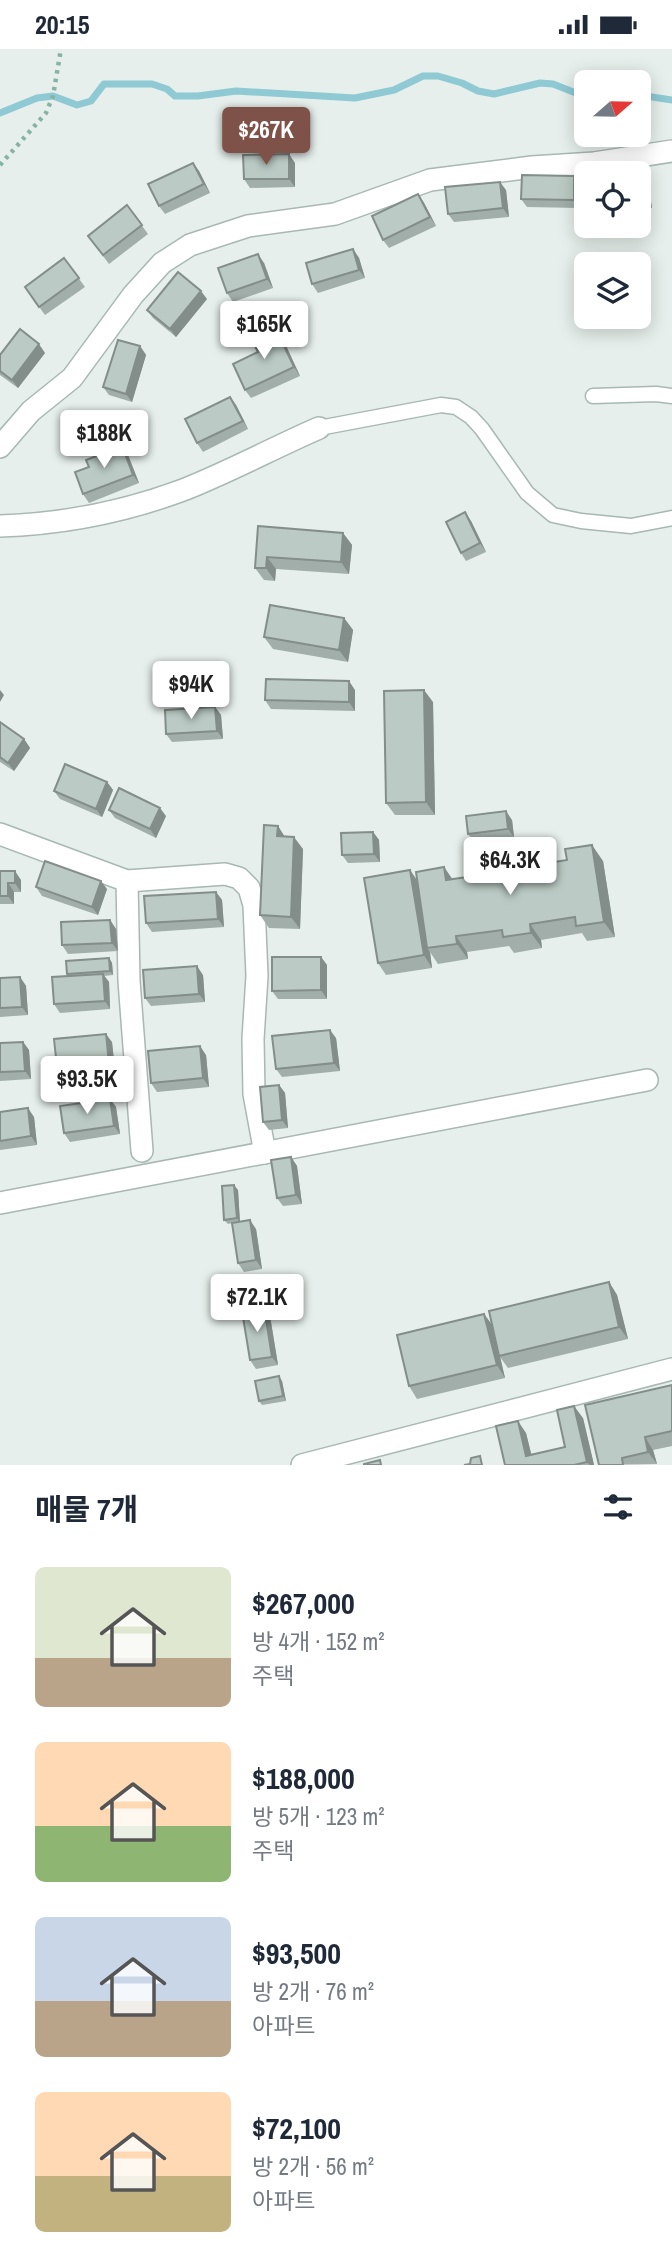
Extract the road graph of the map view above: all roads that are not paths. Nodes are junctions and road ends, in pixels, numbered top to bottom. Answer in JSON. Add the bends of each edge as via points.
{"nodes":[{"id":1,"x":672,"y":151,"type":"edge"},
{"id":2,"x":593,"y":396,"type":"dead end"},
{"id":3,"x":672,"y":396,"type":"edge"},
{"id":4,"x":319,"y":428,"type":"joint"},
{"id":5,"x":0,"y":447,"type":"edge"},
{"id":6,"x":672,"y":518,"type":"edge"},
{"id":7,"x":0,"y":526,"type":"edge"},
{"id":8,"x":0,"y":834,"type":"edge"},
{"id":9,"x":127,"y":881,"type":"junction"},
{"id":10,"x":647,"y":1080,"type":"dead end"},
{"id":11,"x":142,"y":1151,"type":"dead end"},
{"id":12,"x":265,"y":1153,"type":"junction"},
{"id":13,"x":0,"y":1203,"type":"edge"},
{"id":14,"x":672,"y":1369,"type":"edge"},
{"id":15,"x":302,"y":1465,"type":"edge"}],
"edges":[{"from":1,"to":5,"type":"street","via":[[430,180],[335,214],[248,226],[190,245],[162,263],[72,378],[31,411]]},
{"from":2,"to":3,"type":"lane"},
{"from":4,"to":6,"type":"lane","via":[[441,405],[456,407],[482,429],[527,493],[553,515],[631,526]]},
{"from":4,"to":7,"type":"street","via":[[184,490],[136,506],[42,525]]},
{"from":8,"to":9,"type":"street"},
{"from":9,"to":11,"type":"street","via":[[129,981]]},
{"from":9,"to":12,"type":"street","via":[[225,874],[249,888],[257,977],[254,1094]]},
{"from":10,"to":12,"type":"street"},
{"from":12,"to":13,"type":"street"},
{"from":14,"to":15,"type":"street"}]}
